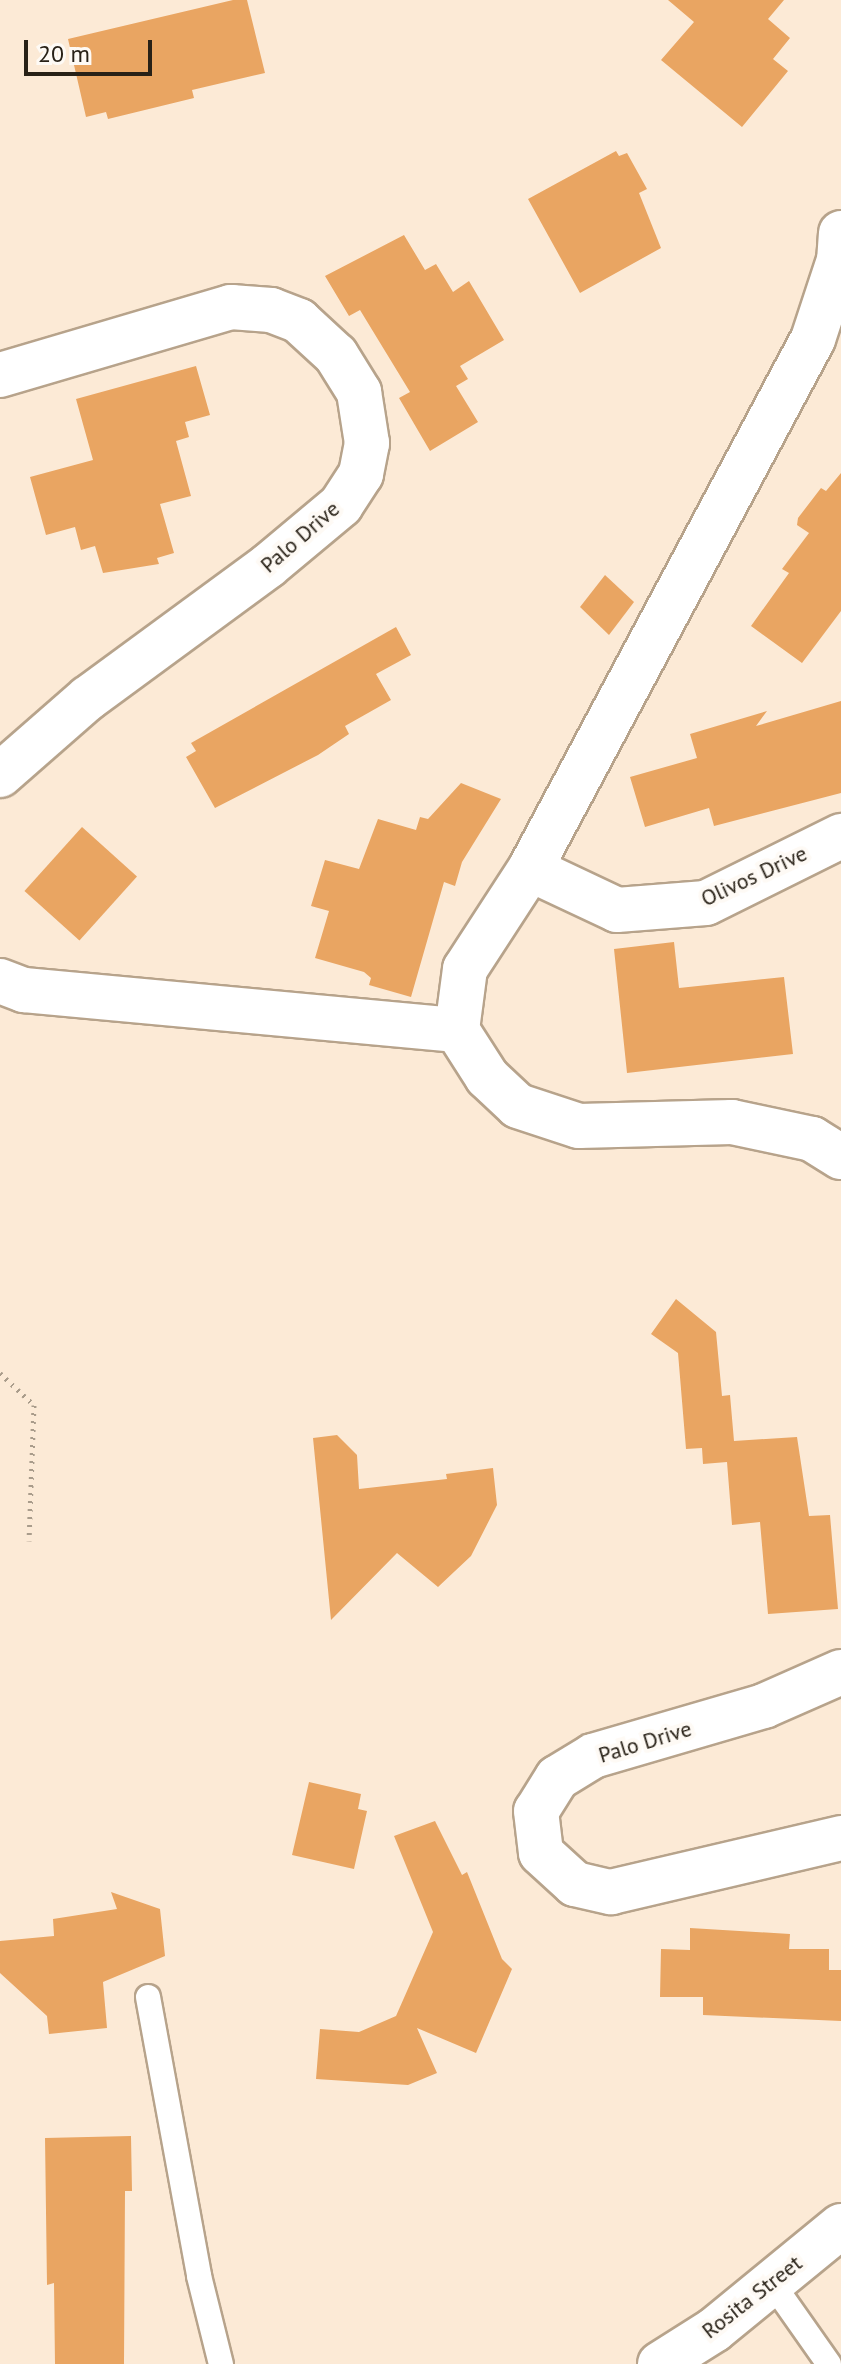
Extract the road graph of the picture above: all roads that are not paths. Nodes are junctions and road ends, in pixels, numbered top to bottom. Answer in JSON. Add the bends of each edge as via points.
{"nodes":[{"id":1,"x":841,"y":233,"type":"edge"},
{"id":2,"x":0,"y":375,"type":"edge"},
{"id":3,"x":0,"y":775,"type":"edge"},
{"id":4,"x":841,"y":836,"type":"edge"},
{"id":5,"x":530,"y":869,"type":"junction"},
{"id":6,"x":0,"y":981,"type":"edge"},
{"id":7,"x":457,"y":1030,"type":"junction"},
{"id":8,"x":841,"y":1157,"type":"edge"},
{"id":9,"x":841,"y":1672,"type":"edge"},
{"id":10,"x":841,"y":1838,"type":"edge"},
{"id":11,"x":148,"y":1997,"type":"dead end"},
{"id":12,"x":841,"y":2226,"type":"edge"},
{"id":13,"x":772,"y":2283,"type":"junction"},
{"id":14,"x":221,"y":2364,"type":"edge"},
{"id":15,"x":660,"y":2364,"type":"edge"},
{"id":16,"x":829,"y":2364,"type":"edge"}],
"edges":[{"from":1,"to":5,"type":"street","via":[[839,260],[813,339]]},
{"from":2,"to":3,"type":"street","name":"Palo Drive","via":[[231,307],[271,310],[299,321],[336,355],[359,392],[367,443],[361,474],[341,505],[268,566],[88,698]]},
{"from":4,"to":5,"type":"street","name":"Olivos Drive","via":[[706,903],[617,910]]},
{"from":5,"to":7,"type":"street","via":[[465,969]]},
{"from":6,"to":7,"type":"street","via":[[24,990]]},
{"from":7,"to":8,"type":"street","via":[[487,1077],[518,1106],[579,1126],[732,1122],[812,1139]]},
{"from":9,"to":10,"type":"street","name":"Palo Drive","via":[[764,1706],[593,1756],[557,1778],[536,1811],[541,1853],[575,1884],[611,1892]]},
{"from":11,"to":14,"type":"lane","via":[[199,2276]]},
{"from":12,"to":13,"type":"street","name":"Rosita Street"},
{"from":13,"to":15,"type":"street","name":"Rosita Street","via":[[714,2330]]},
{"from":13,"to":16,"type":"lane"}]}
